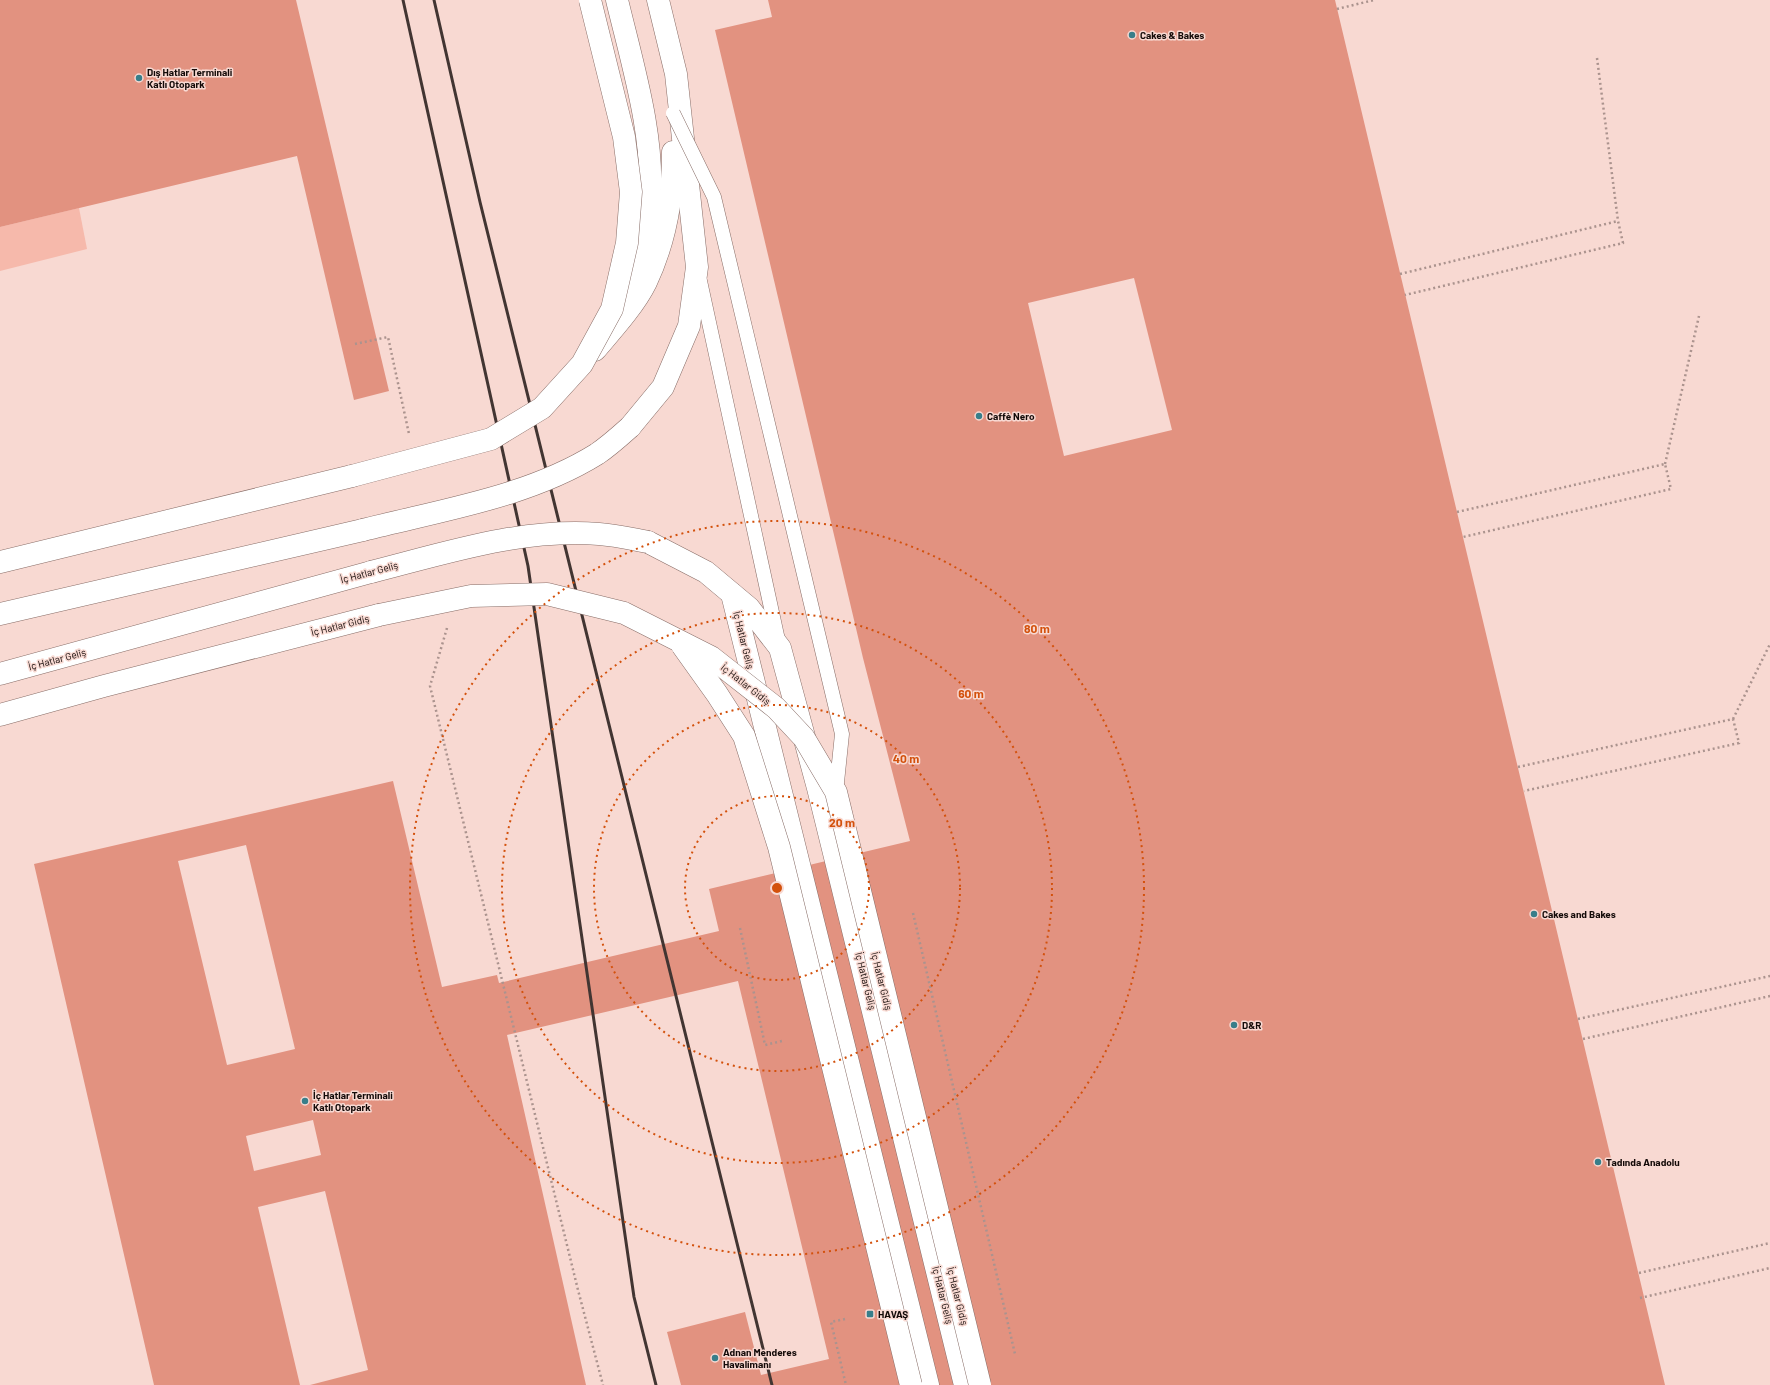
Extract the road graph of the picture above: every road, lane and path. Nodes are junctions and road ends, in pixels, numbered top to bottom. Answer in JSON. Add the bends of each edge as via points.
{"nodes":[{"id":1,"x":590,"y":0,"type":"edge"},
{"id":2,"x":617,"y":0,"type":"edge"},
{"id":3,"x":647,"y":0,"type":"edge"},
{"id":4,"x":658,"y":0,"type":"edge"},
{"id":5,"x":1374,"y":0,"type":"edge"},
{"id":6,"x":1337,"y":9,"type":"dead end"},
{"id":7,"x":1597,"y":58,"type":"dead end"},
{"id":8,"x":672,"y":113,"type":"junction"},
{"id":9,"x":1618,"y":221,"type":"junction"},
{"id":10,"x":697,"y":267,"type":"junction"},
{"id":11,"x":1400,"y":274,"type":"dead end"},
{"id":12,"x":1405,"y":295,"type":"dead end"},
{"id":13,"x":1698,"y":316,"type":"dead end"},
{"id":14,"x":355,"y":344,"type":"dead end"},
{"id":15,"x":582,"y":364,"type":"junction"},
{"id":16,"x":410,"y":438,"type":"dead end"},
{"id":17,"x":1665,"y":464,"type":"junction"},
{"id":18,"x":1457,"y":512,"type":"dead end"},
{"id":19,"x":1463,"y":536,"type":"dead end"},
{"id":20,"x":0,"y":562,"type":"edge"},
{"id":21,"x":732,"y":594,"type":"junction"},
{"id":22,"x":0,"y":614,"type":"edge"},
{"id":23,"x":449,"y":623,"type":"dead end"},
{"id":24,"x":679,"y":641,"type":"junction"},
{"id":25,"x":1770,"y":644,"type":"edge"},
{"id":26,"x":780,"y":648,"type":"junction"},
{"id":27,"x":0,"y":674,"type":"edge"},
{"id":28,"x":0,"y":715,"type":"edge"},
{"id":29,"x":1733,"y":719,"type":"junction"},
{"id":30,"x":1518,"y":767,"type":"dead end"},
{"id":31,"x":1524,"y":791,"type":"dead end"},
{"id":32,"x":836,"y":792,"type":"junction"},
{"id":33,"x":913,"y":913,"type":"dead end"},
{"id":34,"x":740,"y":928,"type":"dead end"},
{"id":35,"x":1770,"y":976,"type":"edge"},
{"id":36,"x":1770,"y":996,"type":"edge"},
{"id":37,"x":1578,"y":1019,"type":"dead end"},
{"id":38,"x":1583,"y":1038,"type":"dead end"},
{"id":39,"x":782,"y":1040,"type":"dead end"},
{"id":40,"x":1770,"y":1243,"type":"edge"},
{"id":41,"x":1770,"y":1268,"type":"edge"},
{"id":42,"x":1639,"y":1273,"type":"dead end"},
{"id":43,"x":1640,"y":1298,"type":"dead end"},
{"id":44,"x":845,"y":1318,"type":"dead end"},
{"id":45,"x":1015,"y":1354,"type":"dead end"},
{"id":46,"x":603,"y":1385,"type":"edge"},
{"id":47,"x":846,"y":1385,"type":"edge"},
{"id":48,"x":911,"y":1385,"type":"edge"},
{"id":49,"x":928,"y":1385,"type":"edge"},
{"id":50,"x":965,"y":1385,"type":"edge"},
{"id":51,"x":980,"y":1385,"type":"edge"}],
"edges":[{"from":1,"to":15,"type":"street","bridge":true,"via":[[624,137],[631,192],[627,243],[612,309]]},
{"from":2,"to":15,"type":"street","bridge":true,"via":[[649,143],[649,204],[635,276]]},
{"from":3,"to":8,"type":"street"},
{"from":4,"to":10,"type":"street","via":[[676,74]]},
{"from":5,"to":6,"type":"path"},
{"from":7,"to":9,"type":"path"},
{"from":8,"to":15,"type":"street","bridge":true,"via":[[673,175],[664,228],[646,282],[618,323]]},
{"from":8,"to":32,"type":"lane","bridge":true,"via":[[714,197],[842,734]]},
{"from":9,"to":11,"type":"path"},
{"from":9,"to":12,"type":"path","via":[[1623,243]]},
{"from":10,"to":22,"type":"street","bridge":true,"via":[[689,326],[663,387],[630,426],[599,453],[577,466],[484,500]]},
{"from":10,"to":26,"type":"lane"},
{"from":13,"to":17,"type":"path"},
{"from":14,"to":16,"type":"path","via":[[388,337]]},
{"from":15,"to":20,"type":"street","bridge":true,"via":[[542,408],[491,439],[352,476]]},
{"from":17,"to":18,"type":"path"},
{"from":17,"to":19,"type":"path","via":[[1671,489]]},
{"from":21,"to":26,"type":"street","name":"İç Hatlar Geliş","via":[[749,608]]},
{"from":21,"to":27,"type":"street","name":"İç Hatlar Geliş","bridge":true,"via":[[706,572],[648,542],[600,534],[544,534],[480,543]]},
{"from":21,"to":49,"type":"street","name":"İç Hatlar Geliş"},
{"from":23,"to":46,"type":"path","via":[[430,686]]},
{"from":24,"to":28,"type":"street","name":"İç Hatlar Gidiş","bridge":true,"via":[[624,613],[546,594],[472,596],[379,615]]},
{"from":24,"to":32,"type":"street","name":"İç Hatlar Gidiş","bridge":true,"via":[[711,657],[776,708],[804,738]]},
{"from":24,"to":48,"type":"street","name":"İç Hatlar Gidiş","bridge":true,"via":[[718,694],[744,736],[779,847]]},
{"from":25,"to":29,"type":"path"},
{"from":26,"to":50,"type":"street","name":"İç Hatlar Geliş","via":[[818,788]]},
{"from":29,"to":30,"type":"path"},
{"from":29,"to":31,"type":"path","via":[[1739,743]]},
{"from":32,"to":51,"type":"street","name":"İç Hatlar Gidiş","bridge":true},
{"from":33,"to":45,"type":"path"},
{"from":34,"to":39,"type":"path","via":[[765,1045]]},
{"from":35,"to":37,"type":"path"},
{"from":36,"to":38,"type":"path"},
{"from":40,"to":42,"type":"path"},
{"from":41,"to":43,"type":"path"},
{"from":44,"to":47,"type":"path","via":[[831,1322]]}]}
